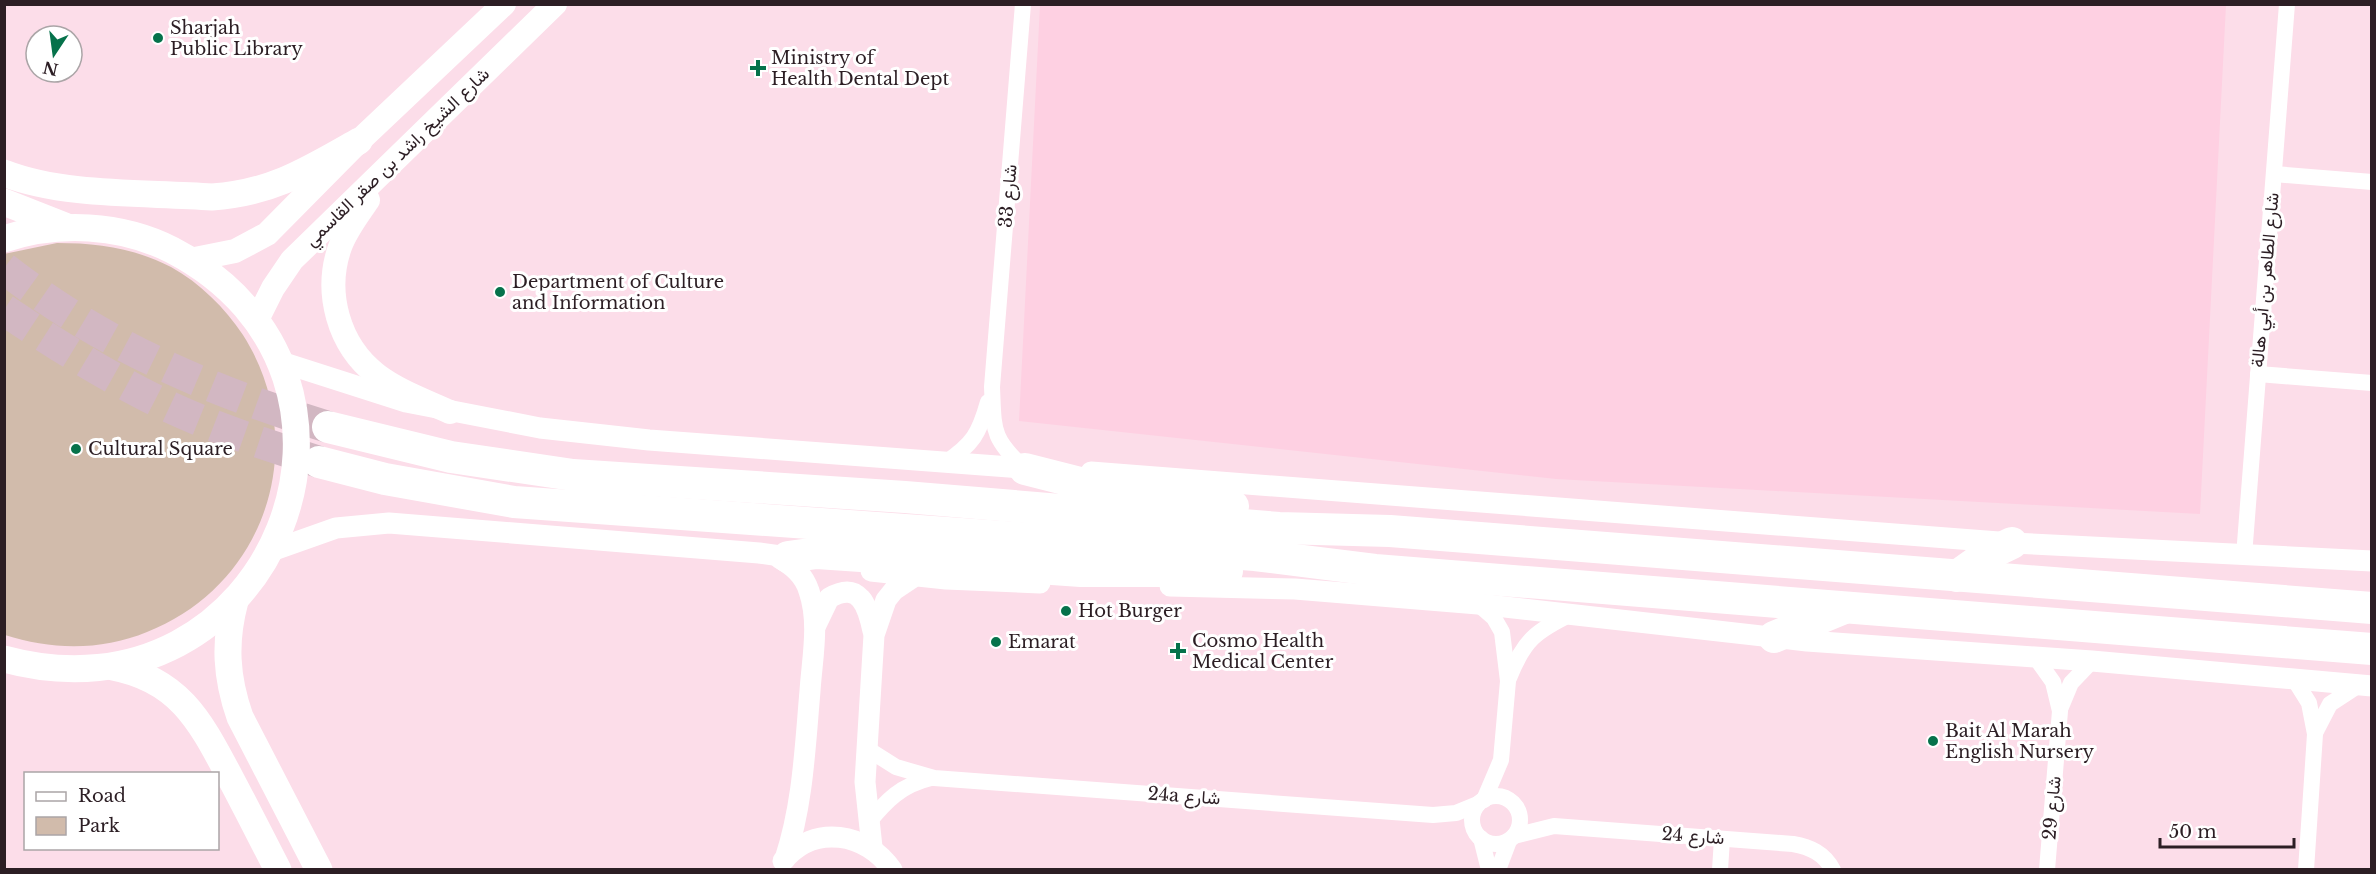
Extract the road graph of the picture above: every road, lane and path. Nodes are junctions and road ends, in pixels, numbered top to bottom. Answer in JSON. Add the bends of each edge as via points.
{"nodes":[{"id":1,"x":504,"y":4,"type":"edge"},
{"id":2,"x":555,"y":4,"type":"edge"},
{"id":3,"x":1023,"y":4,"type":"edge"},
{"id":4,"x":2287,"y":4,"type":"edge"},
{"id":5,"x":359,"y":141,"type":"junction"},
{"id":6,"x":389,"y":167,"type":"junction"},
{"id":7,"x":4,"y":173,"type":"edge"},
{"id":8,"x":2274,"y":174,"type":"junction"},
{"id":9,"x":2372,"y":182,"type":"edge"},
{"id":10,"x":4,"y":202,"type":"edge"},
{"id":11,"x":69,"y":227,"type":"junction"},
{"id":12,"x":4,"y":239,"type":"edge"},
{"id":13,"x":190,"y":260,"type":"junction"},
{"id":14,"x":256,"y":322,"type":"junction"},
{"id":15,"x":278,"y":361,"type":"junction"},
{"id":16,"x":2258,"y":374,"type":"junction"},
{"id":17,"x":2372,"y":383,"type":"edge"},
{"id":18,"x":992,"y":387,"type":"junction"},
{"id":19,"x":450,"y":412,"type":"junction"},
{"id":20,"x":328,"y":427,"type":"tunnel mouth"},
{"id":21,"x":320,"y":462,"type":"tunnel mouth"},
{"id":22,"x":945,"y":463,"type":"junction"},
{"id":23,"x":1026,"y":469,"type":"junction"},
{"id":24,"x":1390,"y":531,"type":"junction"},
{"id":25,"x":2012,"y":543,"type":"junction"},
{"id":26,"x":271,"y":551,"type":"junction"},
{"id":27,"x":781,"y":556,"type":"junction"},
{"id":28,"x":2244,"y":556,"type":"junction"},
{"id":29,"x":2372,"y":561,"type":"edge"},
{"id":30,"x":1375,"y":570,"type":"junction"},
{"id":31,"x":915,"y":576,"type":"junction"},
{"id":32,"x":1956,"y":576,"type":"junction"},
{"id":33,"x":235,"y":601,"type":"junction"},
{"id":34,"x":1478,"y":604,"type":"junction"},
{"id":35,"x":1845,"y":608,"type":"junction"},
{"id":36,"x":2372,"y":608,"type":"edge"},
{"id":37,"x":1571,"y":614,"type":"junction"},
{"id":38,"x":815,"y":627,"type":"junction"},
{"id":39,"x":874,"y":635,"type":"junction"},
{"id":40,"x":1774,"y":637,"type":"junction"},
{"id":41,"x":2372,"y":649,"type":"edge"},
{"id":42,"x":4,"y":658,"type":"edge"},
{"id":43,"x":2036,"y":658,"type":"junction"},
{"id":44,"x":2092,"y":661,"type":"junction"},
{"id":45,"x":111,"y":667,"type":"junction"},
{"id":46,"x":2294,"y":679,"type":"junction"},
{"id":47,"x":1508,"y":681,"type":"junction"},
{"id":48,"x":2365,"y":685,"type":"edge"},
{"id":49,"x":2060,"y":711,"type":"junction"},
{"id":50,"x":2315,"y":734,"type":"junction"},
{"id":51,"x":866,"y":748,"type":"junction"},
{"id":52,"x":1501,"y":760,"type":"junction"},
{"id":53,"x":934,"y":778,"type":"junction"},
{"id":54,"x":1481,"y":802,"type":"junction"},
{"id":55,"x":1515,"y":805,"type":"junction"},
{"id":56,"x":1433,"y":815,"type":"junction"},
{"id":57,"x":868,"y":824,"type":"junction"},
{"id":58,"x":1554,"y":826,"type":"junction"},
{"id":59,"x":1478,"y":835,"type":"junction"},
{"id":60,"x":1512,"y":839,"type":"junction"},
{"id":61,"x":1722,"y":839,"type":"junction"},
{"id":62,"x":872,"y":847,"type":"junction"},
{"id":63,"x":782,"y":864,"type":"edge"},
{"id":64,"x":1831,"y":865,"type":"edge"},
{"id":65,"x":278,"y":870,"type":"edge"},
{"id":66,"x":319,"y":870,"type":"edge"},
{"id":67,"x":892,"y":870,"type":"edge"},
{"id":68,"x":1489,"y":870,"type":"edge"},
{"id":69,"x":1498,"y":870,"type":"edge"},
{"id":70,"x":1720,"y":870,"type":"edge"},
{"id":71,"x":2047,"y":870,"type":"edge"},
{"id":72,"x":2306,"y":870,"type":"edge"}],
"edges":[{"from":1,"to":5,"type":"main road","name":"شارع الشيخ راشد بن صقر القاسمي"},
{"from":2,"to":6,"type":"main road","name":"شارع الشيخ راشد بن صقر القاسمي"},
{"from":3,"to":18,"type":"street","name":"شارع 33"},
{"from":4,"to":8,"type":"street","name":"شارع الطاهر بن أبي هالة"},
{"from":5,"to":7,"type":"main road","via":[[292,180],[233,196],[75,189]]},
{"from":5,"to":13,"type":"main road","name":"شارع الشيخ راشد بن صقر القاسمي","via":[[257,241],[235,251]]},
{"from":6,"to":14,"type":"main road","name":"شارع الشيخ راشد بن صقر القاسمي","via":[[292,260]]},
{"from":6,"to":19,"type":"main road","via":[[341,246],[333,280],[337,315],[352,348],[376,374]]},
{"from":8,"to":9,"type":"street"},
{"from":8,"to":16,"type":"street","name":"شارع الطاهر بن أبي هالة"},
{"from":10,"to":11,"type":"main road"},
{"from":11,"to":12,"type":"main road"},
{"from":11,"to":13,"type":"main road","via":[[132,235]]},
{"from":13,"to":14,"type":"main road","via":[[227,288]]},
{"from":14,"to":15,"type":"main road"},
{"from":15,"to":19,"type":"street","via":[[363,390]]},
{"from":15,"to":26,"type":"main road","via":[[289,392],[296,456],[284,521]]},
{"from":16,"to":17,"type":"street"},
{"from":16,"to":28,"type":"street","name":"شارع الطاهر بن أبي هالة"},
{"from":18,"to":22,"type":"street","name":"شارع 33","via":[[976,437]]},
{"from":18,"to":23,"type":"street","name":"شارع 33","via":[[996,434],[1004,448]]},
{"from":19,"to":22,"type":"street","via":[[589,435]]},
{"from":20,"to":24,"type":"highway","via":[[451,457],[573,475],[1279,528]]},
{"from":21,"to":30,"type":"highway","via":[[385,479],[514,502],[1255,555]]},
{"from":22,"to":23,"type":"street"},
{"from":23,"to":24,"type":"highway","via":[[1088,485]]},
{"from":23,"to":25,"type":"street"},
{"from":24,"to":32,"type":"highway"},
{"from":25,"to":28,"type":"street"},
{"from":25,"to":32,"type":"highway","via":[[1989,553]]},
{"from":26,"to":27,"type":"street","via":[[336,528],[389,524]]},
{"from":26,"to":33,"type":"main road"},
{"from":27,"to":30,"type":"highway","via":[[817,553],[1081,572]]},
{"from":27,"to":31,"type":"street"},
{"from":27,"to":38,"type":"street","via":[[806,582]]},
{"from":28,"to":29,"type":"street"},
{"from":30,"to":35,"type":"highway"},
{"from":31,"to":34,"type":"street","via":[[1051,584],[1283,588]]},
{"from":31,"to":39,"type":"street","via":[[886,600]]},
{"from":32,"to":36,"type":"highway"},
{"from":33,"to":45,"type":"main road","via":[[209,625],[179,644]]},
{"from":33,"to":66,"type":"main road","via":[[227,660],[233,698]]},
{"from":34,"to":37,"type":"street"},
{"from":34,"to":47,"type":"street","via":[[1494,618],[1502,632]]},
{"from":35,"to":40,"type":"highway"},
{"from":35,"to":41,"type":"highway"},
{"from":37,"to":40,"type":"street"},
{"from":37,"to":47,"type":"street","via":[[1532,636]]},
{"from":38,"to":39,"type":"street","via":[[829,598],[854,593],[866,604]]},
{"from":38,"to":63,"type":"street","via":[[802,788],[796,824]]},
{"from":39,"to":51,"type":"street"},
{"from":40,"to":43,"type":"street"},
{"from":42,"to":45,"type":"main road","via":[[61,670]]},
{"from":43,"to":44,"type":"street"},
{"from":43,"to":49,"type":"street","name":"شارع 29","via":[[2053,682]]},
{"from":44,"to":46,"type":"street"},
{"from":44,"to":49,"type":"street","name":"شارع 29","via":[[2071,683]]},
{"from":45,"to":65,"type":"main road","via":[[155,681],[190,710],[208,735]]},
{"from":46,"to":48,"type":"street"},
{"from":46,"to":50,"type":"street","via":[[2309,703]]},
{"from":47,"to":52,"type":"street"},
{"from":48,"to":50,"type":"street","via":[[2330,704]]},
{"from":49,"to":71,"type":"street","name":"شارع 29"},
{"from":50,"to":72,"type":"street"},
{"from":51,"to":53,"type":"street","name":"24a شارع","via":[[896,767]]},
{"from":51,"to":57,"type":"street"},
{"from":52,"to":54,"type":"street"},
{"from":52,"to":55,"type":"street"},
{"from":53,"to":56,"type":"street","name":"24a شارع"},
{"from":53,"to":57,"type":"street","name":"24a شارع","via":[[915,782],[888,798]]},
{"from":54,"to":55,"type":"street","via":[[1499,797]]},
{"from":54,"to":56,"type":"street","name":"24a شارع","via":[[1456,813]]},
{"from":54,"to":59,"type":"street","via":[[1473,818]]},
{"from":55,"to":58,"type":"street","name":"شارع 24"},
{"from":55,"to":60,"type":"street","via":[[1520,823]]},
{"from":56,"to":59,"type":"street","name":"24a شارع"},
{"from":57,"to":62,"type":"street"},
{"from":58,"to":60,"type":"street","name":"شارع 24"},
{"from":58,"to":61,"type":"street","name":"شارع 24"},
{"from":59,"to":60,"type":"street","via":[[1494,844]]},
{"from":59,"to":68,"type":"street"},
{"from":60,"to":69,"type":"street"},
{"from":61,"to":64,"type":"street","name":"شارع 24","via":[[1792,844],[1811,849]]},
{"from":61,"to":70,"type":"street"},
{"from":62,"to":63,"type":"street","via":[[856,839],[820,838],[803,844]]},
{"from":62,"to":67,"type":"street"}]}
